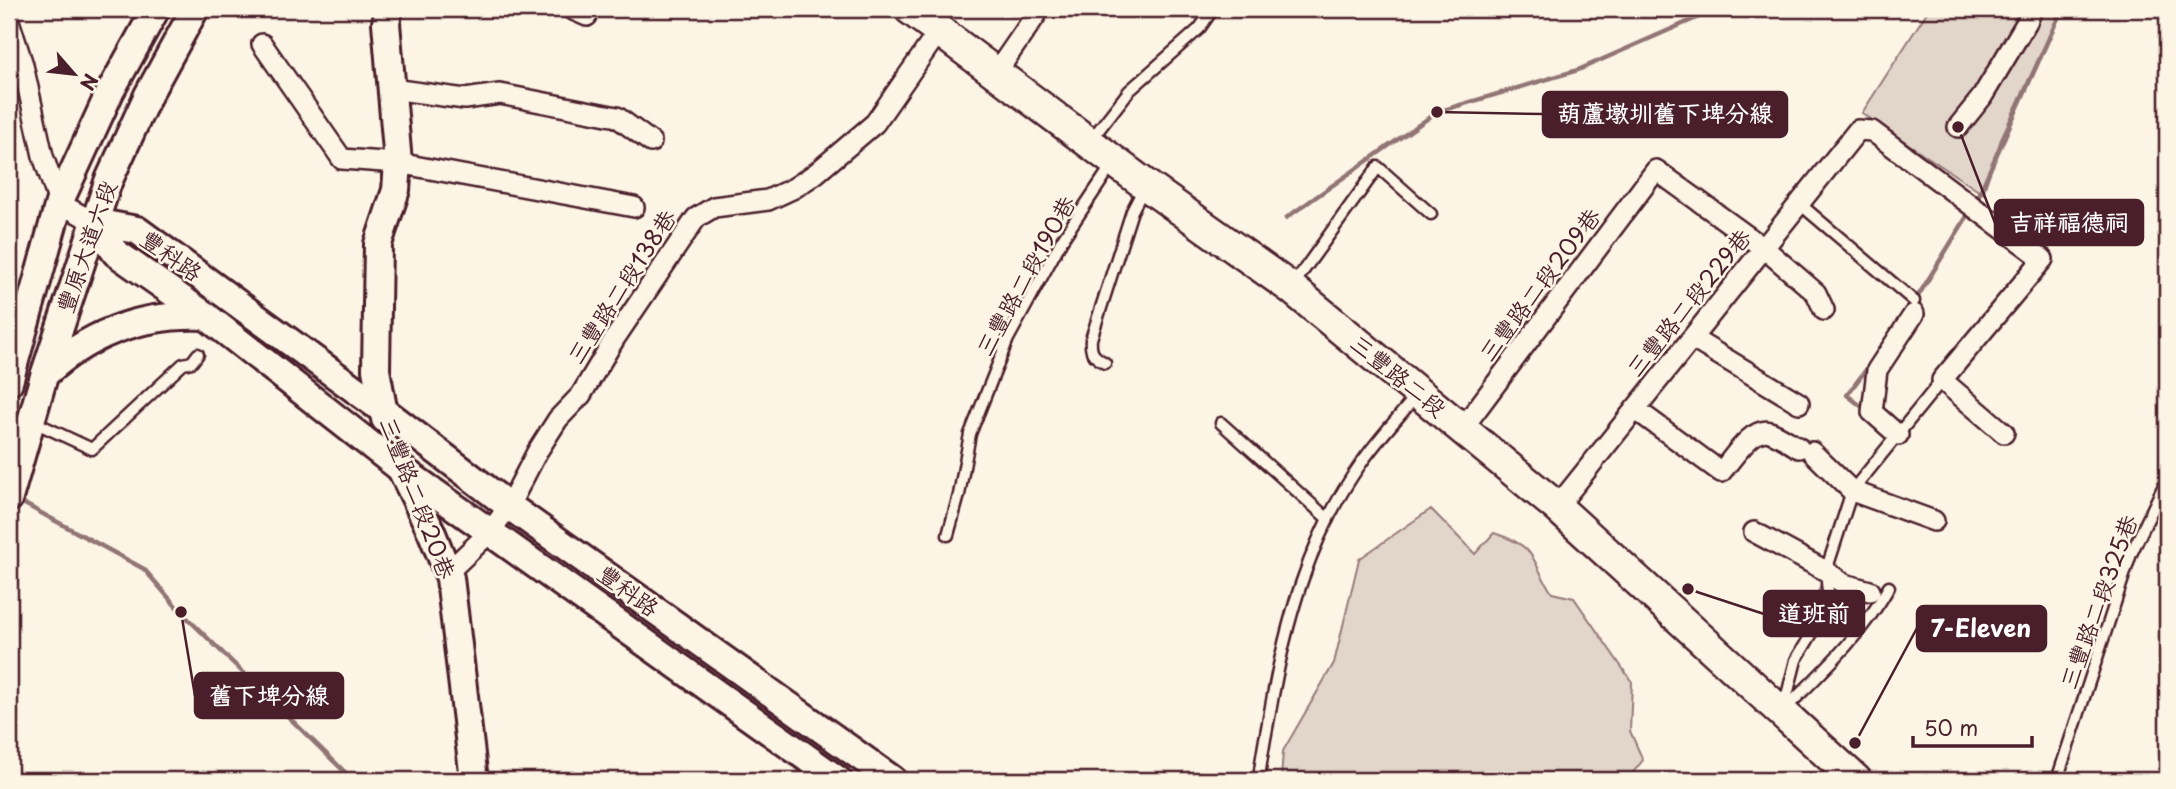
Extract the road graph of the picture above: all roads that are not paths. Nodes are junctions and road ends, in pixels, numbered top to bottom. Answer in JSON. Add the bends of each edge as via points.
{"nodes":[{"id":1,"x":156,"y":9,"type":"edge"},
{"id":2,"x":195,"y":9,"type":"edge"},
{"id":3,"x":389,"y":9,"type":"edge"},
{"id":4,"x":910,"y":9,"type":"edge"},
{"id":5,"x":1040,"y":9,"type":"edge"},
{"id":6,"x":1213,"y":9,"type":"edge"},
{"id":7,"x":2032,"y":9,"type":"edge"},
{"id":8,"x":9,"y":21,"type":"edge"},
{"id":9,"x":939,"y":31,"type":"junction"},
{"id":10,"x":262,"y":44,"type":"dead end"},
{"id":11,"x":996,"y":73,"type":"junction"},
{"id":12,"x":392,"y":89,"type":"junction"},
{"id":13,"x":1958,"y":127,"type":"dead end"},
{"id":14,"x":651,"y":142,"type":"dead end"},
{"id":15,"x":1089,"y":142,"type":"junction"},
{"id":16,"x":1114,"y":161,"type":"junction"},
{"id":17,"x":398,"y":163,"type":"junction"},
{"id":18,"x":1146,"y":185,"type":"junction"},
{"id":19,"x":60,"y":203,"type":"junction"},
{"id":20,"x":1800,"y":204,"type":"junction"},
{"id":21,"x":634,"y":207,"type":"dead end"},
{"id":22,"x":1431,"y":214,"type":"dead end"},
{"id":23,"x":94,"y":222,"type":"junction"},
{"id":24,"x":1765,"y":249,"type":"junction"},
{"id":25,"x":1291,"y":288,"type":"junction"},
{"id":26,"x":1914,"y":308,"type":"joint"},
{"id":27,"x":1824,"y":310,"type":"dead end"},
{"id":28,"x":206,"y":316,"type":"junction"},
{"id":29,"x":1693,"y":339,"type":"junction"},
{"id":30,"x":198,"y":354,"type":"dead end"},
{"id":31,"x":1105,"y":363,"type":"dead end"},
{"id":32,"x":44,"y":376,"type":"junction"},
{"id":33,"x":1942,"y":380,"type":"junction"},
{"id":34,"x":9,"y":382,"type":"edge"},
{"id":35,"x":1418,"y":393,"type":"junction"},
{"id":36,"x":1799,"y":402,"type":"dead end"},
{"id":37,"x":1635,"y":409,"type":"junction"},
{"id":38,"x":383,"y":410,"type":"junction"},
{"id":39,"x":32,"y":421,"type":"junction"},
{"id":40,"x":1222,"y":423,"type":"dead end"},
{"id":41,"x":1462,"y":429,"type":"junction"},
{"id":42,"x":2004,"y":433,"type":"dead end"},
{"id":43,"x":1898,"y":435,"type":"junction"},
{"id":44,"x":400,"y":468,"type":"junction"},
{"id":45,"x":2167,"y":479,"type":"edge"},
{"id":46,"x":11,"y":491,"type":"edge"},
{"id":47,"x":1852,"y":491,"type":"junction"},
{"id":48,"x":509,"y":506,"type":"junction"},
{"id":49,"x":1557,"y":507,"type":"junction"},
{"id":50,"x":1328,"y":519,"type":"junction"},
{"id":51,"x":1934,"y":521,"type":"dead end"},
{"id":52,"x":490,"y":532,"type":"junction"},
{"id":53,"x":1754,"y":532,"type":"dead end"},
{"id":54,"x":948,"y":535,"type":"dead end"},
{"id":55,"x":1826,"y":570,"type":"junction"},
{"id":56,"x":448,"y":572,"type":"junction"},
{"id":57,"x":1879,"y":589,"type":"joint"},
{"id":58,"x":1783,"y":711,"type":"junction"},
{"id":59,"x":474,"y":780,"type":"edge"},
{"id":60,"x":838,"y":780,"type":"edge"},
{"id":61,"x":893,"y":780,"type":"edge"},
{"id":62,"x":1259,"y":780,"type":"edge"},
{"id":63,"x":1856,"y":780,"type":"edge"},
{"id":64,"x":2057,"y":780,"type":"edge"}],
"edges":[{"from":1,"to":19,"type":"street","name":"豐原大道六段","via":[[110,92]]},
{"from":2,"to":23,"type":"street","name":"豐原大道六段","via":[[113,169]]},
{"from":3,"to":12,"type":"street","name":"三豐路二段20巷","via":[[386,23]]},
{"from":4,"to":9,"type":"main road","name":"三豐路二段"},
{"from":5,"to":11,"type":"street"},
{"from":6,"to":15,"type":"lane","via":[[1199,29],[1129,91]]},
{"from":7,"to":13,"type":"street","via":[[1982,97]]},
{"from":8,"to":19,"type":"street","via":[[43,156]]},
{"from":9,"to":11,"type":"main road","name":"三豐路二段"},
{"from":9,"to":48,"type":"street","name":"三豐路二段138巷","via":[[875,123],[815,174],[768,200],[714,207],[696,218],[581,395],[558,419]]},
{"from":10,"to":17,"type":"street","via":[[342,159]]},
{"from":11,"to":15,"type":"main road","name":"三豐路二段"},
{"from":12,"to":14,"type":"street","via":[[465,99],[500,94],[617,117]]},
{"from":12,"to":17,"type":"street","name":"三豐路二段20巷"},
{"from":15,"to":16,"type":"main road","name":"三豐路二段"},
{"from":16,"to":18,"type":"main road","name":"三豐路二段"},
{"from":16,"to":54,"type":"lane","name":"三豐路二段190巷","via":[[1062,240],[1008,339],[970,434]]},
{"from":17,"to":21,"type":"street"},
{"from":17,"to":38,"type":"street","name":"三豐路二段20巷","via":[[396,190],[378,244],[376,370]]},
{"from":18,"to":25,"type":"main road","name":"三豐路二段"},
{"from":18,"to":31,"type":"lane","via":[[1132,211],[1091,339],[1093,356]]},
{"from":19,"to":23,"type":"street"},
{"from":19,"to":34,"type":"street","name":"豐原大道六段"},
{"from":20,"to":24,"type":"street","name":"三豐路二段229巷"},
{"from":20,"to":26,"type":"lane"},
{"from":20,"to":33,"type":"street","name":"三豐路二段229巷","via":[[1858,130],[1872,131],[2043,259]]},
{"from":22,"to":25,"type":"lane","via":[[1378,167]]},
{"from":23,"to":28,"type":"street","name":"豐科路","via":[[116,253]]},
{"from":23,"to":32,"type":"street","name":"豐原大道六段"},
{"from":23,"to":38,"type":"street","name":"豐科路","via":[[137,230]]},
{"from":24,"to":27,"type":"street","via":[[1816,293]]},
{"from":24,"to":29,"type":"street","name":"三豐路二段229巷"},
{"from":24,"to":41,"type":"street","name":"三豐路二段209巷","via":[[1656,170]]},
{"from":25,"to":35,"type":"main road","name":"三豐路二段"},
{"from":26,"to":43,"type":"street","via":[[1877,370],[1872,412]]},
{"from":28,"to":32,"type":"street","via":[[163,317],[121,326],[72,351]]},
{"from":28,"to":44,"type":"street","name":"豐科路"},
{"from":29,"to":36,"type":"street"},
{"from":29,"to":37,"type":"street","name":"三豐路二段229巷"},
{"from":30,"to":39,"type":"lane","via":[[92,449]]},
{"from":32,"to":39,"type":"street","name":"豐原大道六段"},
{"from":33,"to":42,"type":"street"},
{"from":33,"to":43,"type":"lane"},
{"from":35,"to":41,"type":"main road","name":"三豐路二段"},
{"from":35,"to":50,"type":"lane","via":[[1361,463]]},
{"from":37,"to":47,"type":"street","via":[[1721,472],[1753,434],[1770,432],[1805,450]]},
{"from":37,"to":49,"type":"street","name":"三豐路二段229巷"},
{"from":38,"to":44,"type":"street","name":"三豐路二段20巷"},
{"from":38,"to":48,"type":"street","name":"豐科路"},
{"from":39,"to":46,"type":"street","name":"豐原大道六段"},
{"from":40,"to":50,"type":"lane"},
{"from":41,"to":49,"type":"main road","name":"三豐路二段"},
{"from":43,"to":47,"type":"lane"},
{"from":44,"to":52,"type":"street","name":"豐科路"},
{"from":44,"to":56,"type":"street","name":"三豐路二段20巷"},
{"from":45,"to":64,"type":"lane","name":"三豐路二段325巷","via":[[2132,554]]},
{"from":47,"to":51,"type":"street"},
{"from":47,"to":55,"type":"lane"},
{"from":48,"to":52,"type":"street","name":"三豐路二段138巷"},
{"from":48,"to":61,"type":"street","name":"豐科路"},
{"from":49,"to":58,"type":"main road","name":"三豐路二段"},
{"from":50,"to":62,"type":"lane","via":[[1291,612]]},
{"from":52,"to":56,"type":"street","name":"三豐路二段138巷"},
{"from":52,"to":60,"type":"street","name":"豐科路"},
{"from":53,"to":55,"type":"street"},
{"from":55,"to":57,"type":"street","via":[[1844,584]]},
{"from":55,"to":58,"type":"lane","via":[[1823,615],[1796,660]]},
{"from":56,"to":59,"type":"street","name":"三豐路二段20巷"},
{"from":57,"to":58,"type":"lane","via":[[1874,614]]},
{"from":58,"to":63,"type":"main road","name":"三豐路二段"}]}
